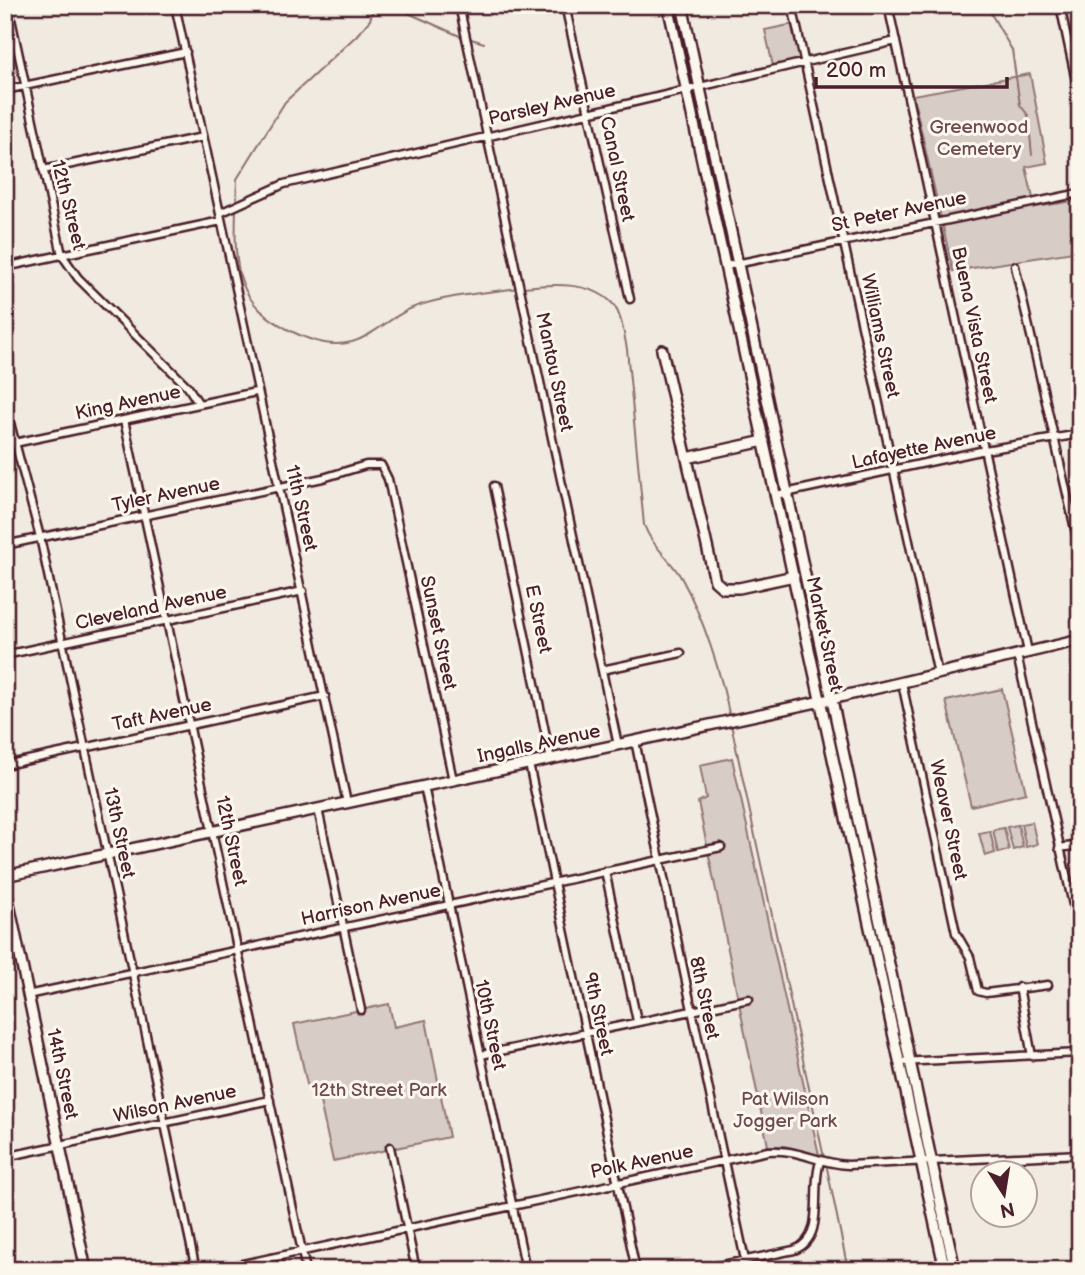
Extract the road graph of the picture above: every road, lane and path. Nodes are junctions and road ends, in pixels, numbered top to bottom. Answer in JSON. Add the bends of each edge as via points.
{"nodes":[{"id":1,"x":8,"y":5,"type":"edge"},
{"id":2,"x":175,"y":5,"type":"edge"},
{"id":3,"x":459,"y":5,"type":"edge"},
{"id":4,"x":565,"y":5,"type":"edge"},
{"id":5,"x":668,"y":5,"type":"edge"},
{"id":6,"x":682,"y":5,"type":"edge"},
{"id":7,"x":792,"y":5,"type":"edge"},
{"id":8,"x":888,"y":5,"type":"edge"},
{"id":9,"x":1060,"y":5,"type":"edge"},
{"id":10,"x":896,"y":41,"type":"junction"},
{"id":11,"x":186,"y":52,"type":"junction"},
{"id":12,"x":804,"y":62,"type":"junction"},
{"id":13,"x":699,"y":85,"type":"junction"},
{"id":14,"x":1078,"y":85,"type":"edge"},
{"id":15,"x":25,"y":86,"type":"junction"},
{"id":16,"x":685,"y":89,"type":"junction"},
{"id":17,"x":5,"y":90,"type":"edge"},
{"id":18,"x":1080,"y":100,"type":"edge"},
{"id":19,"x":589,"y":113,"type":"junction"},
{"id":20,"x":203,"y":137,"type":"junction"},
{"id":21,"x":487,"y":137,"type":"junction"},
{"id":22,"x":43,"y":170,"type":"junction"},
{"id":23,"x":1080,"y":193,"type":"edge"},
{"id":24,"x":219,"y":213,"type":"junction"},
{"id":25,"x":221,"y":221,"type":"junction"},
{"id":26,"x":935,"y":221,"type":"junction"},
{"id":27,"x":843,"y":240,"type":"junction"},
{"id":28,"x":62,"y":255,"type":"junction"},
{"id":29,"x":731,"y":265,"type":"junction"},
{"id":30,"x":1015,"y":266,"type":"dead end"},
{"id":31,"x":5,"y":267,"type":"edge"},
{"id":32,"x":629,"y":299,"type":"dead end"},
{"id":33,"x":662,"y":350,"type":"dead end"},
{"id":34,"x":256,"y":392,"type":"junction"},
{"id":35,"x":5,"y":404,"type":"edge"},
{"id":36,"x":199,"y":404,"type":"junction"},
{"id":37,"x":124,"y":419,"type":"junction"},
{"id":38,"x":1080,"y":435,"type":"edge"},
{"id":39,"x":1054,"y":439,"type":"junction"},
{"id":40,"x":764,"y":441,"type":"junction"},
{"id":41,"x":14,"y":443,"type":"junction"},
{"id":42,"x":5,"y":445,"type":"edge"},
{"id":43,"x":985,"y":450,"type":"junction"},
{"id":44,"x":687,"y":458,"type":"junction"},
{"id":45,"x":893,"y":470,"type":"junction"},
{"id":46,"x":333,"y":476,"type":"joint"},
{"id":47,"x":494,"y":485,"type":"dead end"},
{"id":48,"x":281,"y":486,"type":"junction"},
{"id":49,"x":781,"y":494,"type":"junction"},
{"id":50,"x":145,"y":515,"type":"junction"},
{"id":51,"x":40,"y":537,"type":"junction"},
{"id":52,"x":5,"y":545,"type":"edge"},
{"id":53,"x":1080,"y":551,"type":"edge"},
{"id":54,"x":793,"y":576,"type":"junction"},
{"id":55,"x":303,"y":591,"type":"junction"},
{"id":56,"x":168,"y":620,"type":"junction"},
{"id":57,"x":1080,"y":640,"type":"edge"},
{"id":58,"x":63,"y":642,"type":"junction"},
{"id":59,"x":1028,"y":652,"type":"junction"},
{"id":60,"x":681,"y":653,"type":"dead end"},
{"id":61,"x":5,"y":655,"type":"edge"},
{"id":62,"x":1017,"y":655,"type":"junction"},
{"id":63,"x":602,"y":670,"type":"junction"},
{"id":64,"x":938,"y":674,"type":"junction"},
{"id":65,"x":902,"y":682,"type":"junction"},
{"id":66,"x":325,"y":696,"type":"junction"},
{"id":67,"x":826,"y":700,"type":"junction"},
{"id":68,"x":190,"y":725,"type":"junction"},
{"id":69,"x":635,"y":741,"type":"junction"},
{"id":70,"x":618,"y":745,"type":"junction"},
{"id":71,"x":85,"y":748,"type":"junction"},
{"id":72,"x":551,"y":760,"type":"junction"},
{"id":73,"x":528,"y":764,"type":"junction"},
{"id":74,"x":5,"y":765,"type":"edge"},
{"id":75,"x":453,"y":780,"type":"junction"},
{"id":76,"x":424,"y":786,"type":"junction"},
{"id":77,"x":347,"y":803,"type":"junction"},
{"id":78,"x":318,"y":809,"type":"junction"},
{"id":79,"x":213,"y":832,"type":"junction"},
{"id":80,"x":1080,"y":845,"type":"edge"},
{"id":81,"x":721,"y":847,"type":"dead end"},
{"id":82,"x":1059,"y":848,"type":"junction"},
{"id":83,"x":108,"y":855,"type":"junction"},
{"id":84,"x":659,"y":859,"type":"junction"},
{"id":85,"x":605,"y":871,"type":"junction"},
{"id":86,"x":5,"y":876,"type":"edge"},
{"id":87,"x":554,"y":882,"type":"junction"},
{"id":88,"x":5,"y":885,"type":"edge"},
{"id":89,"x":448,"y":905,"type":"junction"},
{"id":90,"x":343,"y":927,"type":"junction"},
{"id":91,"x":1080,"y":936,"type":"edge"},
{"id":92,"x":238,"y":950,"type":"junction"},
{"id":93,"x":133,"y":972,"type":"junction"},
{"id":94,"x":1048,"y":985,"type":"dead end"},
{"id":95,"x":1018,"y":987,"type":"junction"},
{"id":96,"x":27,"y":995,"type":"junction"},
{"id":97,"x":749,"y":999,"type":"dead end"},
{"id":98,"x":361,"y":1010,"type":"dead end"},
{"id":99,"x":691,"y":1010,"type":"junction"},
{"id":100,"x":637,"y":1021,"type":"junction"},
{"id":101,"x":586,"y":1032,"type":"junction"},
{"id":102,"x":1080,"y":1054,"type":"edge"},
{"id":103,"x":481,"y":1055,"type":"junction"},
{"id":104,"x":1032,"y":1056,"type":"junction"},
{"id":105,"x":905,"y":1063,"type":"junction"},
{"id":106,"x":270,"y":1100,"type":"junction"},
{"id":107,"x":165,"y":1123,"type":"junction"},
{"id":108,"x":59,"y":1145,"type":"junction"},
{"id":109,"x":390,"y":1147,"type":"dead end"},
{"id":110,"x":1080,"y":1154,"type":"edge"},
{"id":111,"x":5,"y":1157,"type":"edge"},
{"id":112,"x":723,"y":1161,"type":"junction"},
{"id":113,"x":926,"y":1161,"type":"junction"},
{"id":114,"x":820,"y":1162,"type":"junction"},
{"id":115,"x":618,"y":1184,"type":"junction"},
{"id":116,"x":513,"y":1206,"type":"junction"},
{"id":117,"x":408,"y":1229,"type":"junction"},
{"id":118,"x":302,"y":1251,"type":"junction"},
{"id":119,"x":745,"y":1260,"type":"junction"},
{"id":120,"x":86,"y":1270,"type":"edge"},
{"id":121,"x":196,"y":1270,"type":"edge"},
{"id":122,"x":215,"y":1270,"type":"edge"},
{"id":123,"x":306,"y":1270,"type":"edge"},
{"id":124,"x":416,"y":1270,"type":"edge"},
{"id":125,"x":526,"y":1270,"type":"edge"},
{"id":126,"x":636,"y":1270,"type":"edge"},
{"id":127,"x":699,"y":1270,"type":"edge"},
{"id":128,"x":945,"y":1270,"type":"edge"},
{"id":129,"x":955,"y":1270,"type":"edge"}],
"edges":[{"from":1,"to":15,"type":"street","name":"12th Street"},
{"from":2,"to":11,"type":"street"},
{"from":3,"to":21,"type":"street","name":"Mantou Street"},
{"from":4,"to":19,"type":"street","name":"Canal Street"},
{"from":5,"to":16,"type":"street","name":"Market Street"},
{"from":6,"to":13,"type":"street","name":"Market Street"},
{"from":7,"to":12,"type":"street","name":"Williams Street"},
{"from":8,"to":10,"type":"street","name":"Buena Vista Street"},
{"from":9,"to":14,"type":"street"},
{"from":10,"to":12,"type":"street","name":"Parsley Avenue"},
{"from":10,"to":26,"type":"street","name":"Buena Vista Street"},
{"from":11,"to":15,"type":"street"},
{"from":11,"to":20,"type":"street"},
{"from":12,"to":13,"type":"street","name":"Parsley Avenue"},
{"from":12,"to":27,"type":"street","name":"Williams Street"},
{"from":13,"to":16,"type":"street","name":"Parsley Avenue"},
{"from":13,"to":29,"type":"street","name":"Market Street"},
{"from":14,"to":18,"type":"street"},
{"from":15,"to":17,"type":"street"},
{"from":15,"to":22,"type":"street","name":"12th Street"},
{"from":16,"to":19,"type":"street","name":"Parsley Avenue"},
{"from":16,"to":29,"type":"street","name":"Market Street"},
{"from":19,"to":21,"type":"street","name":"Parsley Avenue"},
{"from":19,"to":32,"type":"street","name":"Canal Street"},
{"from":20,"to":22,"type":"street"},
{"from":20,"to":24,"type":"street"},
{"from":21,"to":24,"type":"street","name":"Parsley Avenue","via":[[284,184]]},
{"from":21,"to":63,"type":"street","name":"Mantou Street"},
{"from":22,"to":28,"type":"street","name":"12th Street"},
{"from":23,"to":26,"type":"street","name":"St Peter Avenue"},
{"from":24,"to":25,"type":"street","name":"11th Street"},
{"from":25,"to":28,"type":"street"},
{"from":25,"to":34,"type":"street","name":"11th Street","via":[[241,299]]},
{"from":26,"to":27,"type":"street","name":"St Peter Avenue"},
{"from":26,"to":43,"type":"street","name":"Buena Vista Street"},
{"from":27,"to":29,"type":"street","name":"St Peter Avenue"},
{"from":27,"to":45,"type":"street","name":"Williams Street"},
{"from":28,"to":31,"type":"street"},
{"from":28,"to":36,"type":"street","name":"12th Street","via":[[78,278],[188,387]]},
{"from":29,"to":40,"type":"street","name":"Market Street"},
{"from":29,"to":49,"type":"street","name":"Market Street"},
{"from":30,"to":39,"type":"street"},
{"from":33,"to":44,"type":"street"},
{"from":34,"to":36,"type":"street","name":"King Avenue"},
{"from":34,"to":48,"type":"street","name":"11th Street"},
{"from":35,"to":41,"type":"street","name":"13th Street"},
{"from":36,"to":37,"type":"street","name":"King Avenue"},
{"from":37,"to":41,"type":"street","name":"King Avenue"},
{"from":37,"to":50,"type":"street","name":"12th Street"},
{"from":38,"to":39,"type":"street","name":"Lafayette Avenue"},
{"from":39,"to":43,"type":"street","name":"Lafayette Avenue"},
{"from":39,"to":53,"type":"street"},
{"from":40,"to":44,"type":"street"},
{"from":40,"to":49,"type":"street","name":"Market Street"},
{"from":41,"to":42,"type":"street","name":"King Avenue"},
{"from":41,"to":51,"type":"street","name":"13th Street"},
{"from":43,"to":45,"type":"street","name":"Lafayette Avenue"},
{"from":43,"to":59,"type":"street","name":"Buena Vista Street"},
{"from":44,"to":54,"type":"street","via":[[715,581],[723,588],[739,588]]},
{"from":45,"to":49,"type":"street","name":"Lafayette Avenue"},
{"from":45,"to":64,"type":"street","name":"Williams Street"},
{"from":46,"to":48,"type":"street","name":"Tyler Avenue"},
{"from":46,"to":75,"type":"street","name":"Sunset Street","via":[[379,464],[384,469]]},
{"from":47,"to":72,"type":"street","name":"E Street"},
{"from":48,"to":50,"type":"street","name":"Tyler Avenue"},
{"from":48,"to":55,"type":"street","name":"11th Street"},
{"from":49,"to":54,"type":"street","name":"Market Street"},
{"from":49,"to":67,"type":"street","name":"Market Street"},
{"from":50,"to":51,"type":"street","name":"Tyler Avenue"},
{"from":50,"to":56,"type":"street","name":"12th Street"},
{"from":51,"to":52,"type":"street","name":"Tyler Avenue"},
{"from":51,"to":58,"type":"street","name":"13th Street"},
{"from":54,"to":67,"type":"street","name":"Market Street"},
{"from":55,"to":56,"type":"street","name":"Cleveland Avenue"},
{"from":55,"to":66,"type":"street","name":"11th Street"},
{"from":56,"to":58,"type":"street","name":"Cleveland Avenue"},
{"from":56,"to":68,"type":"street","name":"12th Street"},
{"from":57,"to":59,"type":"street","name":"Ingalls Avenue"},
{"from":58,"to":61,"type":"street","name":"Cleveland Avenue"},
{"from":58,"to":71,"type":"street","name":"13th Street"},
{"from":59,"to":62,"type":"street","name":"Ingalls Avenue"},
{"from":60,"to":63,"type":"street"},
{"from":62,"to":64,"type":"street","name":"Ingalls Avenue"},
{"from":62,"to":82,"type":"street"},
{"from":63,"to":70,"type":"street","name":"Mantou Street"},
{"from":64,"to":65,"type":"street","name":"Ingalls Avenue"},
{"from":65,"to":67,"type":"street","name":"Ingalls Avenue"},
{"from":65,"to":95,"type":"street","name":"Weaver Street","via":[[956,933],[971,961],[978,991]]},
{"from":66,"to":68,"type":"street","name":"Taft Avenue"},
{"from":66,"to":77,"type":"street","name":"11th Street"},
{"from":67,"to":69,"type":"street","name":"Ingalls Avenue"},
{"from":67,"to":105,"type":"street","name":"Market Street"},
{"from":68,"to":71,"type":"street","name":"Taft Avenue"},
{"from":68,"to":79,"type":"street","name":"12th Street"},
{"from":69,"to":70,"type":"street","name":"Ingalls Avenue"},
{"from":69,"to":84,"type":"street","name":"8th Street"},
{"from":70,"to":72,"type":"street","name":"Ingalls Avenue"},
{"from":71,"to":74,"type":"street","name":"Taft Avenue"},
{"from":71,"to":83,"type":"street","name":"13th Street"},
{"from":72,"to":73,"type":"street","name":"Ingalls Avenue"},
{"from":73,"to":75,"type":"street","name":"Ingalls Avenue"},
{"from":73,"to":87,"type":"street","name":"9th Street"},
{"from":75,"to":76,"type":"street","name":"Ingalls Avenue"},
{"from":76,"to":77,"type":"street","name":"Ingalls Avenue"},
{"from":76,"to":89,"type":"street","name":"10th Street"},
{"from":77,"to":78,"type":"street","name":"Ingalls Avenue"},
{"from":78,"to":79,"type":"street","name":"Ingalls Avenue"},
{"from":78,"to":90,"type":"street"},
{"from":79,"to":83,"type":"street","name":"Ingalls Avenue"},
{"from":79,"to":92,"type":"street","name":"12th Street"},
{"from":80,"to":82,"type":"street"},
{"from":81,"to":84,"type":"street","name":"Harrison Avenue"},
{"from":82,"to":91,"type":"street"},
{"from":83,"to":86,"type":"street","name":"Ingalls Avenue"},
{"from":83,"to":93,"type":"street","name":"13th Street"},
{"from":84,"to":85,"type":"street","name":"Harrison Avenue"},
{"from":84,"to":99,"type":"street","name":"8th Street"},
{"from":85,"to":87,"type":"street","name":"Harrison Avenue"},
{"from":85,"to":100,"type":"street"},
{"from":87,"to":89,"type":"street","name":"Harrison Avenue"},
{"from":87,"to":101,"type":"street","name":"9th Street"},
{"from":88,"to":96,"type":"street","name":"14th Street"},
{"from":89,"to":90,"type":"street","name":"Harrison Avenue"},
{"from":89,"to":103,"type":"street","name":"10th Street"},
{"from":90,"to":92,"type":"street","name":"Harrison Avenue"},
{"from":90,"to":98,"type":"street"},
{"from":92,"to":93,"type":"street","name":"Harrison Avenue"},
{"from":92,"to":106,"type":"street","name":"12th Street"},
{"from":93,"to":96,"type":"street","name":"Harrison Avenue"},
{"from":93,"to":107,"type":"street","name":"13th Street"},
{"from":94,"to":95,"type":"street"},
{"from":95,"to":104,"type":"street"},
{"from":96,"to":108,"type":"street","name":"14th Street"},
{"from":97,"to":99,"type":"street"},
{"from":99,"to":100,"type":"street"},
{"from":99,"to":112,"type":"street","name":"8th Street"},
{"from":100,"to":101,"type":"street"},
{"from":101,"to":103,"type":"street"},
{"from":101,"to":115,"type":"street","name":"9th Street"},
{"from":102,"to":104,"type":"street"},
{"from":103,"to":116,"type":"street","name":"10th Street"},
{"from":104,"to":105,"type":"street"},
{"from":105,"to":113,"type":"street","name":"Market Street"},
{"from":106,"to":107,"type":"street","name":"Wilson Avenue"},
{"from":106,"to":118,"type":"street","name":"12th Street"},
{"from":107,"to":108,"type":"street","name":"Wilson Avenue"},
{"from":107,"to":121,"type":"street","name":"13th Street"},
{"from":108,"to":111,"type":"street","name":"Wilson Avenue"},
{"from":108,"to":120,"type":"street","name":"14th Street"},
{"from":109,"to":117,"type":"street"},
{"from":110,"to":113,"type":"street","name":"Polk Avenue"},
{"from":112,"to":114,"type":"street","name":"Polk Avenue","via":[[783,1150]]},
{"from":112,"to":115,"type":"street","name":"Polk Avenue"},
{"from":112,"to":119,"type":"street","name":"8th Street"},
{"from":113,"to":114,"type":"street","name":"Polk Avenue"},
{"from":113,"to":128,"type":"street","name":"Market Street"},
{"from":113,"to":129,"type":"street","name":"Market Street"},
{"from":114,"to":119,"type":"street","via":[[814,1180],[810,1240],[794,1250]]},
{"from":115,"to":116,"type":"street","name":"Polk Avenue"},
{"from":115,"to":126,"type":"street","name":"9th Street"},
{"from":116,"to":117,"type":"street","name":"Polk Avenue"},
{"from":116,"to":125,"type":"street","name":"10th Street"},
{"from":117,"to":118,"type":"street","name":"Polk Avenue"},
{"from":117,"to":124,"type":"street"},
{"from":118,"to":122,"type":"street","name":"Polk Avenue"},
{"from":118,"to":123,"type":"street","name":"12th Street"},
{"from":119,"to":127,"type":"street"}]}
